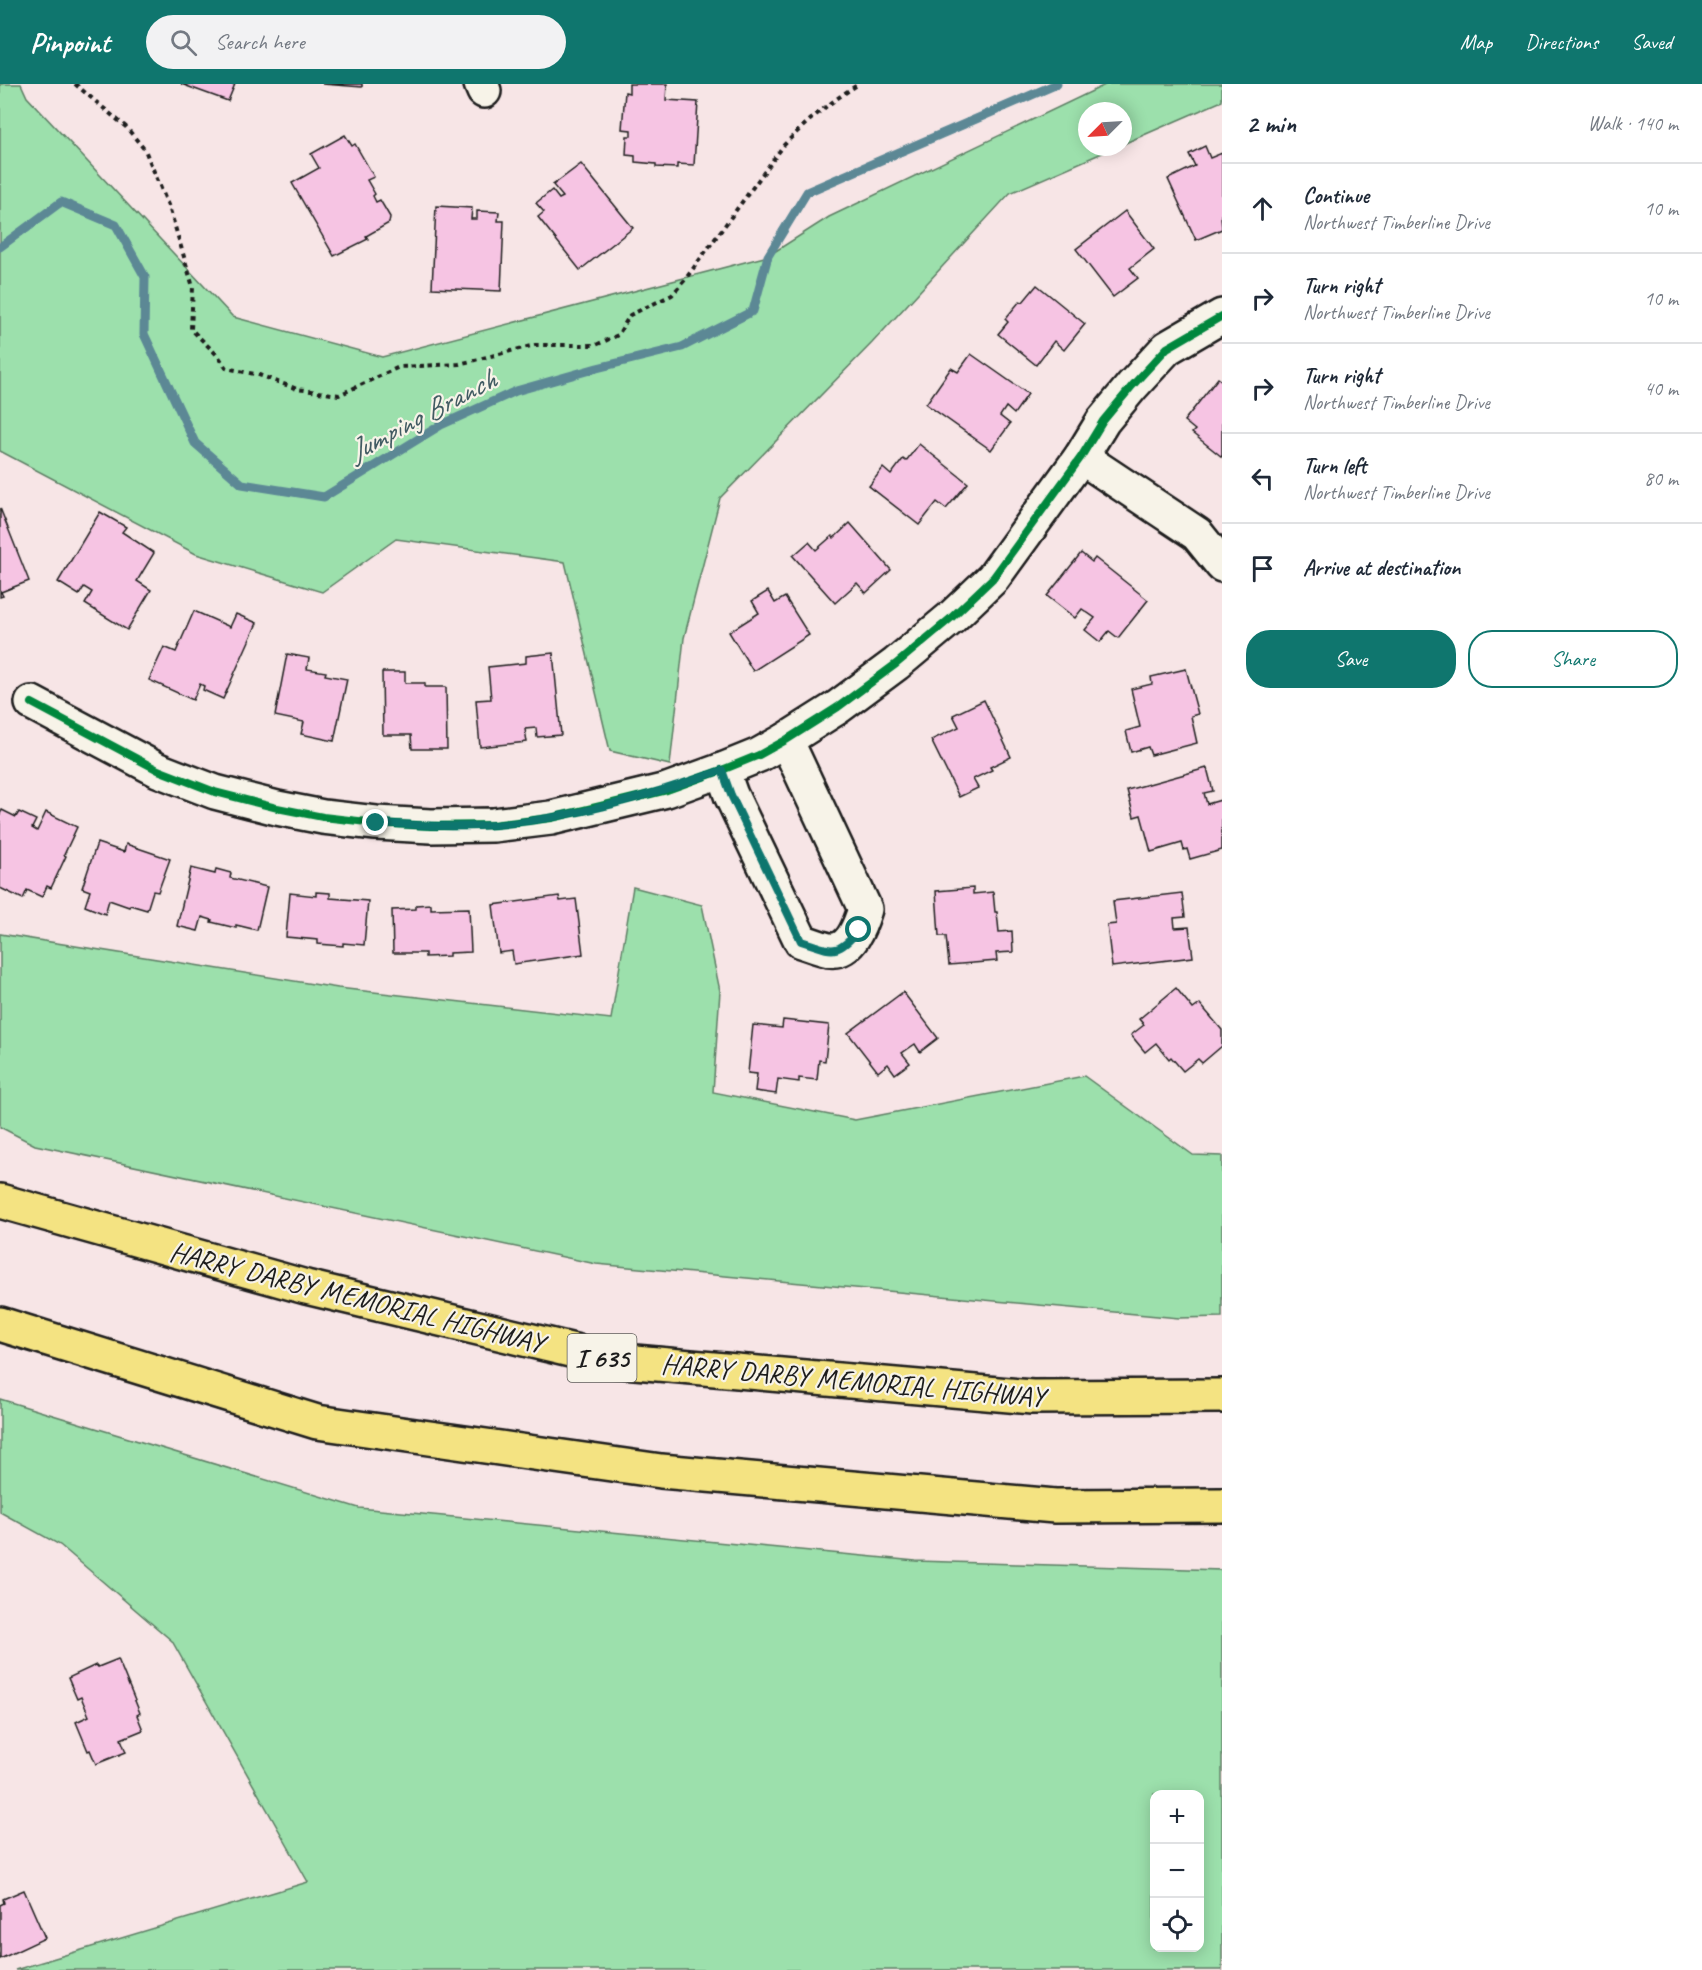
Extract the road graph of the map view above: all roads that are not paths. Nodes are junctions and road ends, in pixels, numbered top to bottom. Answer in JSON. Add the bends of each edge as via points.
{"nodes":[{"id":1,"x":1222,"y":316,"type":"edge"},
{"id":2,"x":1081,"y":457,"type":"junction"},
{"id":3,"x":1222,"y":565,"type":"edge"},
{"id":4,"x":32,"y":703,"type":"dead end"},
{"id":5,"x":786,"y":740,"type":"junction"},
{"id":6,"x":722,"y":770,"type":"junction"},
{"id":7,"x":0,"y":1201,"type":"edge"},
{"id":8,"x":0,"y":1324,"type":"edge"},
{"id":9,"x":1222,"y":1396,"type":"edge"},
{"id":10,"x":1222,"y":1505,"type":"edge"}],
"edges":[{"from":1,"to":2,"type":"street","via":[[1167,348],[1103,421]]},
{"from":2,"to":3,"type":"street","via":[[1197,534]]},
{"from":2,"to":5,"type":"street","via":[[993,578],[876,679]]},
{"from":4,"to":6,"type":"street","via":[[158,770],[215,792],[323,817],[376,823],[493,825],[551,818],[667,790]]},
{"from":5,"to":6,"type":"street"},
{"from":5,"to":6,"type":"street","via":[[865,909],[859,930],[845,946],[832,950],[801,941]]},
{"from":7,"to":9,"type":"highway","name":"HARRY DARBY MEMORIAL HIGHWAY","number":"I 635","via":[[306,1287],[612,1360],[1032,1397]]},
{"from":8,"to":10,"type":"highway","via":[[317,1422],[661,1471],[1055,1506]]}]}
